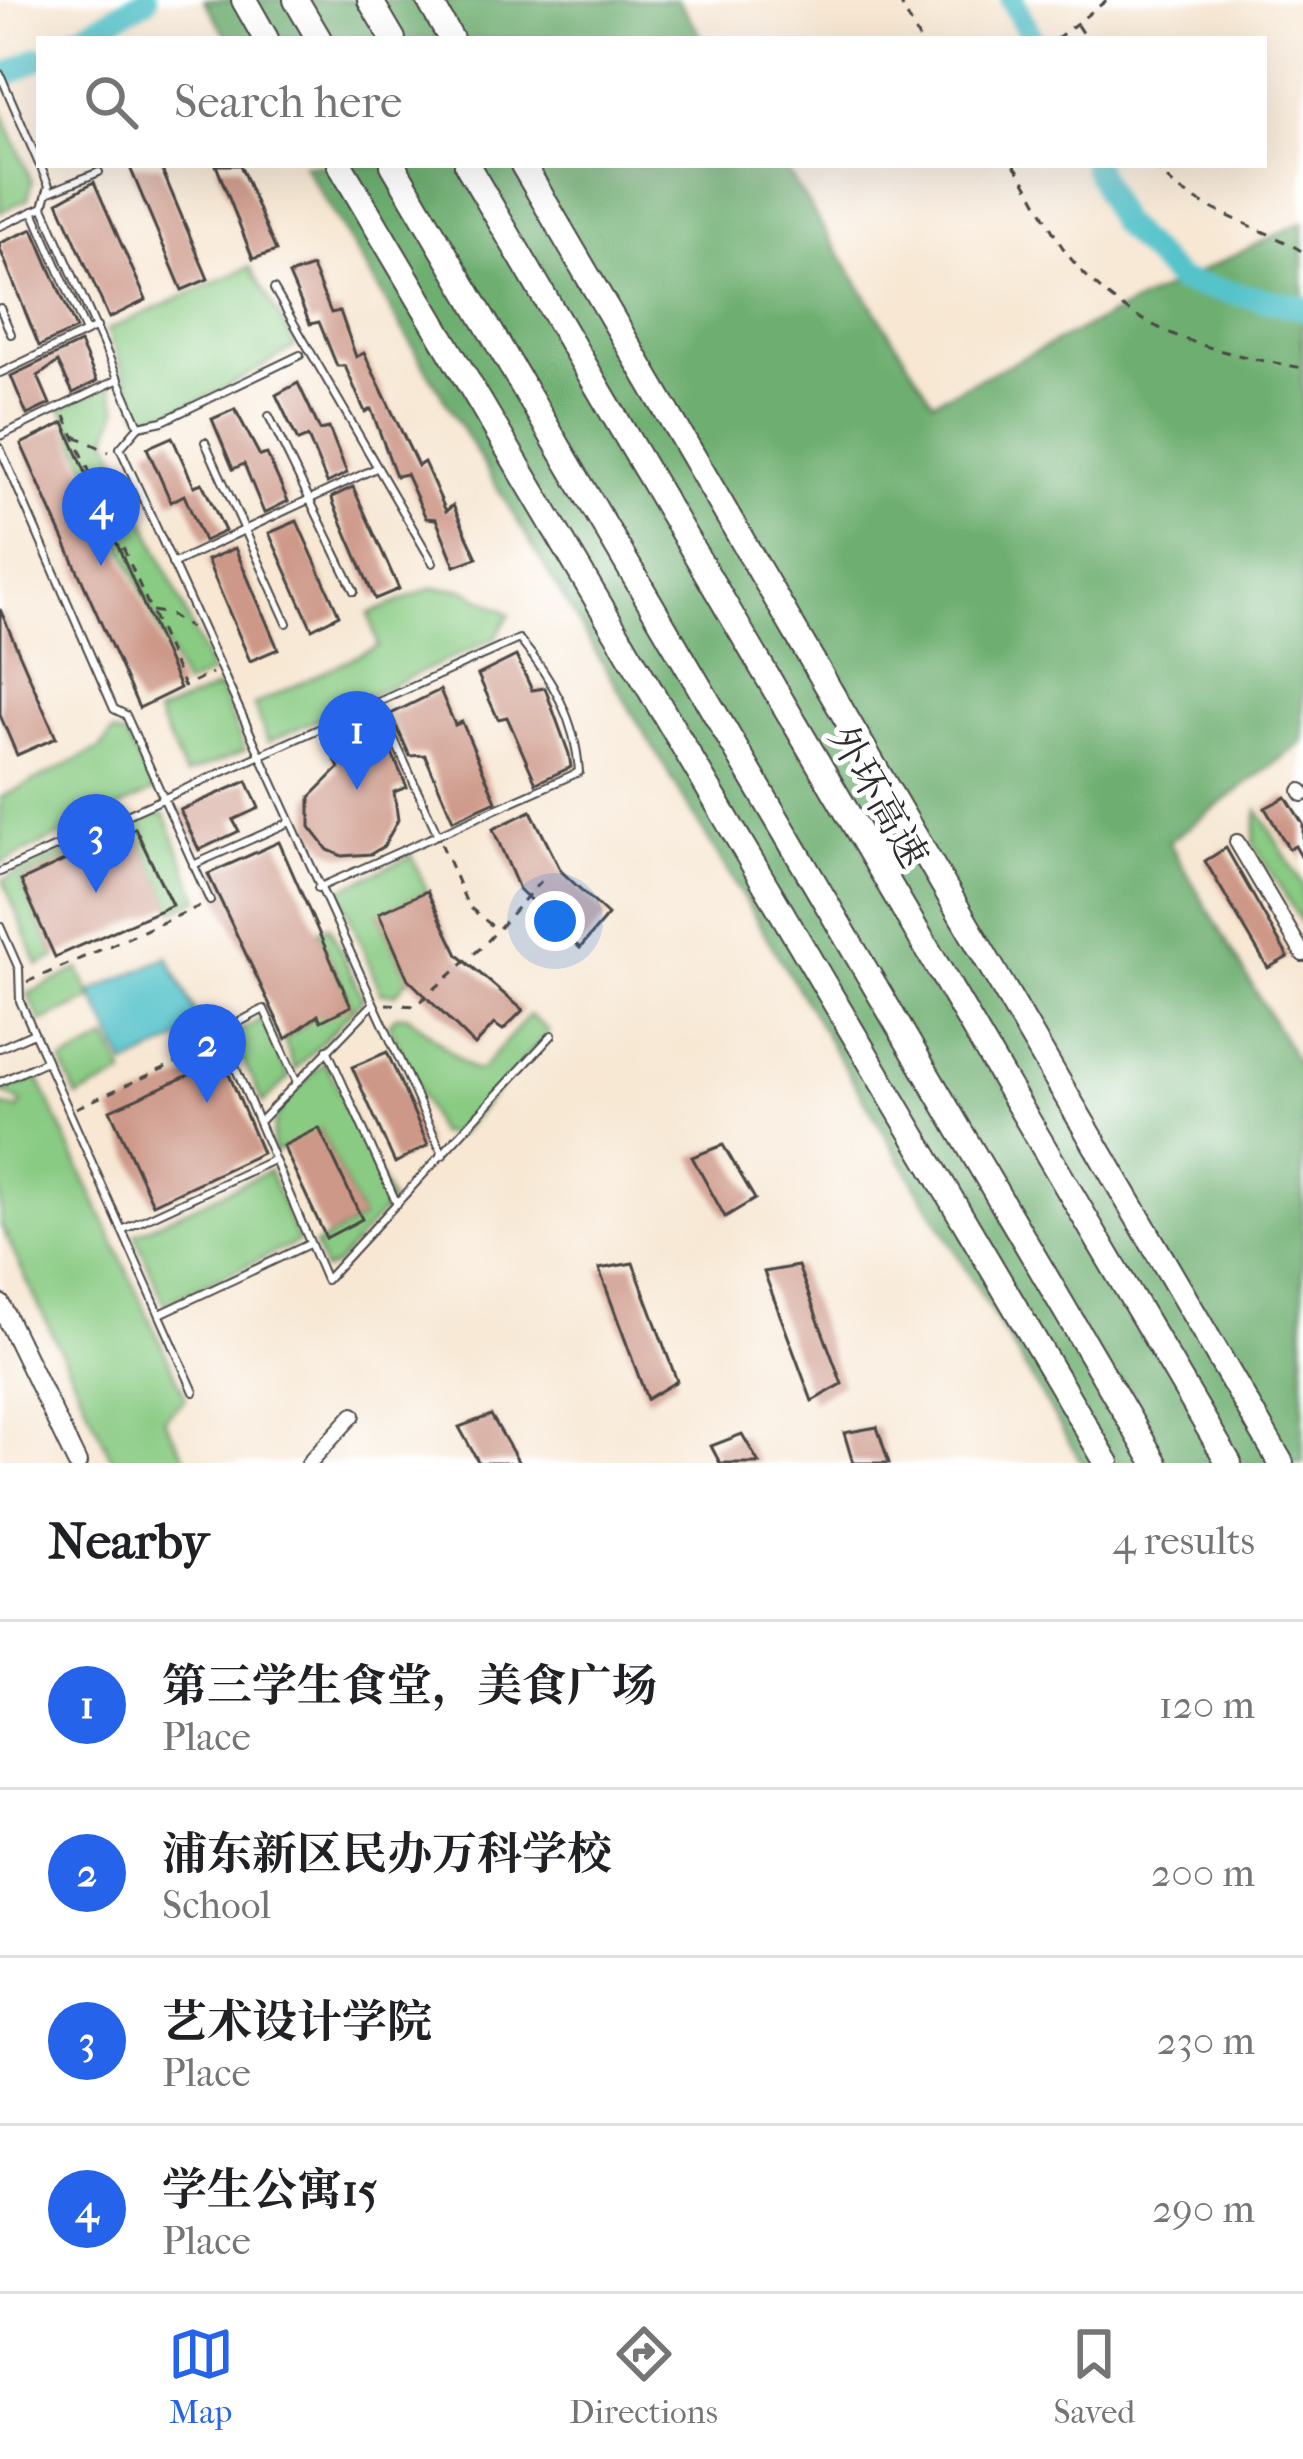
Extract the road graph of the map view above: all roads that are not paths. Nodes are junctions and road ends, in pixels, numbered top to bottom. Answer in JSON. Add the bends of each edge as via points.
{"nodes":[{"id":1,"x":296,"y":0,"type":"edge"},
{"id":2,"x":370,"y":0,"type":"edge"},
{"id":3,"x":429,"y":0,"type":"edge"},
{"id":4,"x":246,"y":3,"type":"edge"},
{"id":5,"x":264,"y":36,"type":"edge"},
{"id":6,"x":317,"y":36,"type":"edge"},
{"id":7,"x":391,"y":36,"type":"edge"},
{"id":8,"x":449,"y":36,"type":"edge"},
{"id":9,"x":0,"y":74,"type":"edge"},
{"id":10,"x":36,"y":157,"type":"edge"},
{"id":11,"x":40,"y":168,"type":"edge"},
{"id":12,"x":342,"y":168,"type":"edge"},
{"id":13,"x":395,"y":168,"type":"edge"},
{"id":14,"x":469,"y":168,"type":"edge"},
{"id":15,"x":525,"y":168,"type":"edge"},
{"id":16,"x":99,"y":172,"type":"dead end"},
{"id":17,"x":47,"y":193,"type":"junction"},
{"id":18,"x":43,"y":207,"type":"junction"},
{"id":19,"x":34,"y":211,"type":"junction"},
{"id":20,"x":0,"y":226,"type":"edge"},
{"id":21,"x":274,"y":289,"type":"dead end"},
{"id":22,"x":0,"y":308,"type":"edge"},
{"id":23,"x":97,"y":327,"type":"junction"},
{"id":24,"x":86,"y":332,"type":"junction"},
{"id":25,"x":11,"y":334,"type":"dead end"},
{"id":26,"x":300,"y":355,"type":"dead end"},
{"id":27,"x":0,"y":373,"type":"edge"},
{"id":28,"x":119,"y":380,"type":"junction"},
{"id":29,"x":269,"y":416,"type":"dead end"},
{"id":30,"x":139,"y":426,"type":"junction"},
{"id":31,"x":0,"y":436,"type":"edge"},
{"id":32,"x":205,"y":442,"type":"dead end"},
{"id":33,"x":0,"y":448,"type":"edge"},
{"id":34,"x":374,"y":469,"type":"junction"},
{"id":35,"x":311,"y":499,"type":"junction"},
{"id":36,"x":246,"y":529,"type":"junction"},
{"id":37,"x":433,"y":563,"type":"dead end"},
{"id":38,"x":172,"y":564,"type":"junction"},
{"id":39,"x":353,"y":591,"type":"dead end"},
{"id":40,"x":287,"y":623,"type":"dead end"},
{"id":41,"x":377,"y":702,"type":"junction"},
{"id":42,"x":257,"y":756,"type":"junction"},
{"id":43,"x":163,"y":799,"type":"junction"},
{"id":44,"x":288,"y":823,"type":"junction"},
{"id":45,"x":437,"y":835,"type":"junction"},
{"id":46,"x":1237,"y":842,"type":"dead end"},
{"id":47,"x":194,"y":866,"type":"junction"},
{"id":48,"x":0,"y":872,"type":"edge"},
{"id":49,"x":319,"y":888,"type":"junction"},
{"id":50,"x":210,"y":902,"type":"road end"},
{"id":51,"x":0,"y":926,"type":"edge"},
{"id":52,"x":1303,"y":954,"type":"edge"},
{"id":53,"x":373,"y":1004,"type":"junction"},
{"id":54,"x":34,"y":1033,"type":"junction"},
{"id":55,"x":552,"y":1035,"type":"dead end"},
{"id":56,"x":0,"y":1048,"type":"edge"},
{"id":57,"x":327,"y":1049,"type":"junction"},
{"id":58,"x":47,"y":1061,"type":"junction"},
{"id":59,"x":296,"y":1080,"type":"junction"},
{"id":60,"x":0,"y":1082,"type":"edge"},
{"id":61,"x":260,"y":1121,"type":"junction"},
{"id":62,"x":443,"y":1155,"type":"junction"},
{"id":63,"x":272,"y":1161,"type":"junction"},
{"id":64,"x":397,"y":1204,"type":"junction"},
{"id":65,"x":122,"y":1230,"type":"junction"},
{"id":66,"x":307,"y":1245,"type":"junction"},
{"id":67,"x":0,"y":1304,"type":"edge"},
{"id":68,"x":160,"y":1314,"type":"junction"},
{"id":69,"x":194,"y":1392,"type":"dead end"},
{"id":70,"x":353,"y":1415,"type":"dead end"},
{"id":71,"x":77,"y":1463,"type":"edge"},
{"id":72,"x":309,"y":1463,"type":"edge"},
{"id":73,"x":1107,"y":1463,"type":"edge"},
{"id":74,"x":1155,"y":1463,"type":"edge"},
{"id":75,"x":1229,"y":1463,"type":"edge"},
{"id":76,"x":1281,"y":1463,"type":"edge"}],
"edges":[{"from":1,"to":6,"type":"highway"},
{"from":2,"to":7,"type":"highway"},
{"from":3,"to":8,"type":"highway"},
{"from":4,"to":5,"type":"highway"},
{"from":9,"to":10,"type":"lane"},
{"from":11,"to":17,"type":"lane"},
{"from":12,"to":73,"type":"highway"},
{"from":13,"to":74,"type":"highway"},
{"from":14,"to":75,"type":"highway","name":"外环高速"},
{"from":15,"to":76,"type":"highway"},
{"from":16,"to":17,"type":"lane"},
{"from":17,"to":18,"type":"lane"},
{"from":18,"to":19,"type":"lane"},
{"from":18,"to":23,"type":"lane"},
{"from":19,"to":20,"type":"lane"},
{"from":19,"to":24,"type":"lane"},
{"from":21,"to":34,"type":"lane"},
{"from":22,"to":25,"type":"lane"},
{"from":23,"to":24,"type":"lane"},
{"from":23,"to":28,"type":"lane"},
{"from":24,"to":27,"type":"lane"},
{"from":26,"to":30,"type":"lane"},
{"from":28,"to":30,"type":"lane"},
{"from":28,"to":31,"type":"lane"},
{"from":29,"to":35,"type":"lane"},
{"from":30,"to":38,"type":"lane","via":[[120,448]]},
{"from":32,"to":36,"type":"lane"},
{"from":33,"to":43,"type":"lane","via":[[114,709],[126,715]]},
{"from":34,"to":35,"type":"lane"},
{"from":34,"to":37,"type":"lane"},
{"from":35,"to":36,"type":"lane"},
{"from":35,"to":39,"type":"lane"},
{"from":36,"to":38,"type":"lane"},
{"from":36,"to":40,"type":"lane"},
{"from":38,"to":42,"type":"lane"},
{"from":41,"to":42,"type":"lane"},
{"from":41,"to":45,"type":"lane"},
{"from":41,"to":45,"type":"lane","via":[[519,639],[559,696],[577,740],[579,772]]},
{"from":42,"to":43,"type":"lane"},
{"from":42,"to":44,"type":"lane"},
{"from":43,"to":47,"type":"lane"},
{"from":43,"to":48,"type":"lane"},
{"from":44,"to":47,"type":"lane"},
{"from":44,"to":49,"type":"lane"},
{"from":45,"to":49,"type":"lane"},
{"from":46,"to":52,"type":"street"},
{"from":47,"to":50,"type":"lane"},
{"from":49,"to":53,"type":"lane"},
{"from":51,"to":54,"type":"lane","via":[[20,969],[20,1001]]},
{"from":53,"to":57,"type":"lane"},
{"from":53,"to":62,"type":"lane"},
{"from":54,"to":56,"type":"lane"},
{"from":54,"to":58,"type":"lane"},
{"from":55,"to":62,"type":"lane"},
{"from":57,"to":59,"type":"lane"},
{"from":57,"to":64,"type":"lane"},
{"from":58,"to":60,"type":"lane"},
{"from":58,"to":65,"type":"lane"},
{"from":59,"to":61,"type":"lane"},
{"from":59,"to":61,"type":"lane","via":[[264,1009],[228,1028],[224,1041]]},
{"from":61,"to":63,"type":"lane"},
{"from":62,"to":64,"type":"lane"},
{"from":63,"to":65,"type":"lane"},
{"from":63,"to":66,"type":"lane"},
{"from":64,"to":66,"type":"lane","via":[[326,1280]]},
{"from":65,"to":68,"type":"lane"},
{"from":66,"to":68,"type":"lane"},
{"from":67,"to":71,"type":"main road"},
{"from":68,"to":69,"type":"lane"},
{"from":70,"to":72,"type":"street"}]}
